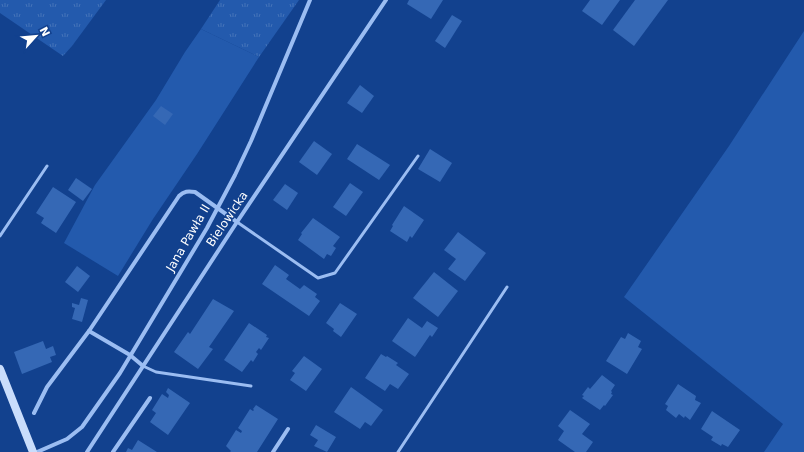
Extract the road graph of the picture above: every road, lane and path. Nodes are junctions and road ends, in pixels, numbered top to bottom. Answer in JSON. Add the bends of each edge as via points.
{"nodes":[{"id":1,"x":310,"y":0,"type":"edge"},
{"id":2,"x":386,"y":0,"type":"edge"},
{"id":3,"x":418,"y":156,"type":"dead end"},
{"id":4,"x":47,"y":166,"type":"dead end"},
{"id":5,"x":217,"y":209,"type":"junction"},
{"id":6,"x":237,"y":222,"type":"junction"},
{"id":7,"x":0,"y":236,"type":"edge"},
{"id":8,"x":507,"y":287,"type":"dead end"},
{"id":9,"x":89,"y":331,"type":"junction"},
{"id":10,"x":130,"y":355,"type":"junction"},
{"id":11,"x":143,"y":366,"type":"junction"},
{"id":12,"x":0,"y":369,"type":"edge"},
{"id":13,"x":251,"y":386,"type":"dead end"},
{"id":14,"x":150,"y":398,"type":"dead end"},
{"id":15,"x":34,"y":413,"type":"dead end"},
{"id":16,"x":288,"y":429,"type":"dead end"},
{"id":17,"x":33,"y":452,"type":"edge"},
{"id":18,"x":37,"y":452,"type":"edge"},
{"id":19,"x":87,"y":452,"type":"edge"},
{"id":20,"x":113,"y":452,"type":"edge"},
{"id":21,"x":274,"y":452,"type":"edge"},
{"id":22,"x":398,"y":452,"type":"edge"}],
"edges":[{"from":1,"to":5,"type":"street","name":"Jana Pawła II","via":[[250,142]]},
{"from":2,"to":6,"type":"street","name":"Bielowicka"},
{"from":3,"to":6,"type":"lane","via":[[335,272],[318,278]]},
{"from":4,"to":7,"type":"lane"},
{"from":5,"to":6,"type":"street"},
{"from":5,"to":9,"type":"street","via":[[195,192],[183,192]]},
{"from":5,"to":10,"type":"street","name":"Jana Pawła II"},
{"from":6,"to":11,"type":"street","name":"Bielowicka"},
{"from":8,"to":22,"type":"lane"},
{"from":9,"to":10,"type":"street"},
{"from":9,"to":15,"type":"street","via":[[47,387]]},
{"from":10,"to":11,"type":"street"},
{"from":10,"to":18,"type":"street","name":"Jana Pawła II","via":[[82,427],[67,440]]},
{"from":11,"to":13,"type":"lane","via":[[156,372]]},
{"from":11,"to":19,"type":"street","name":"Bielowicka"},
{"from":12,"to":17,"type":"street"},
{"from":14,"to":20,"type":"street"},
{"from":16,"to":21,"type":"street"}]}
